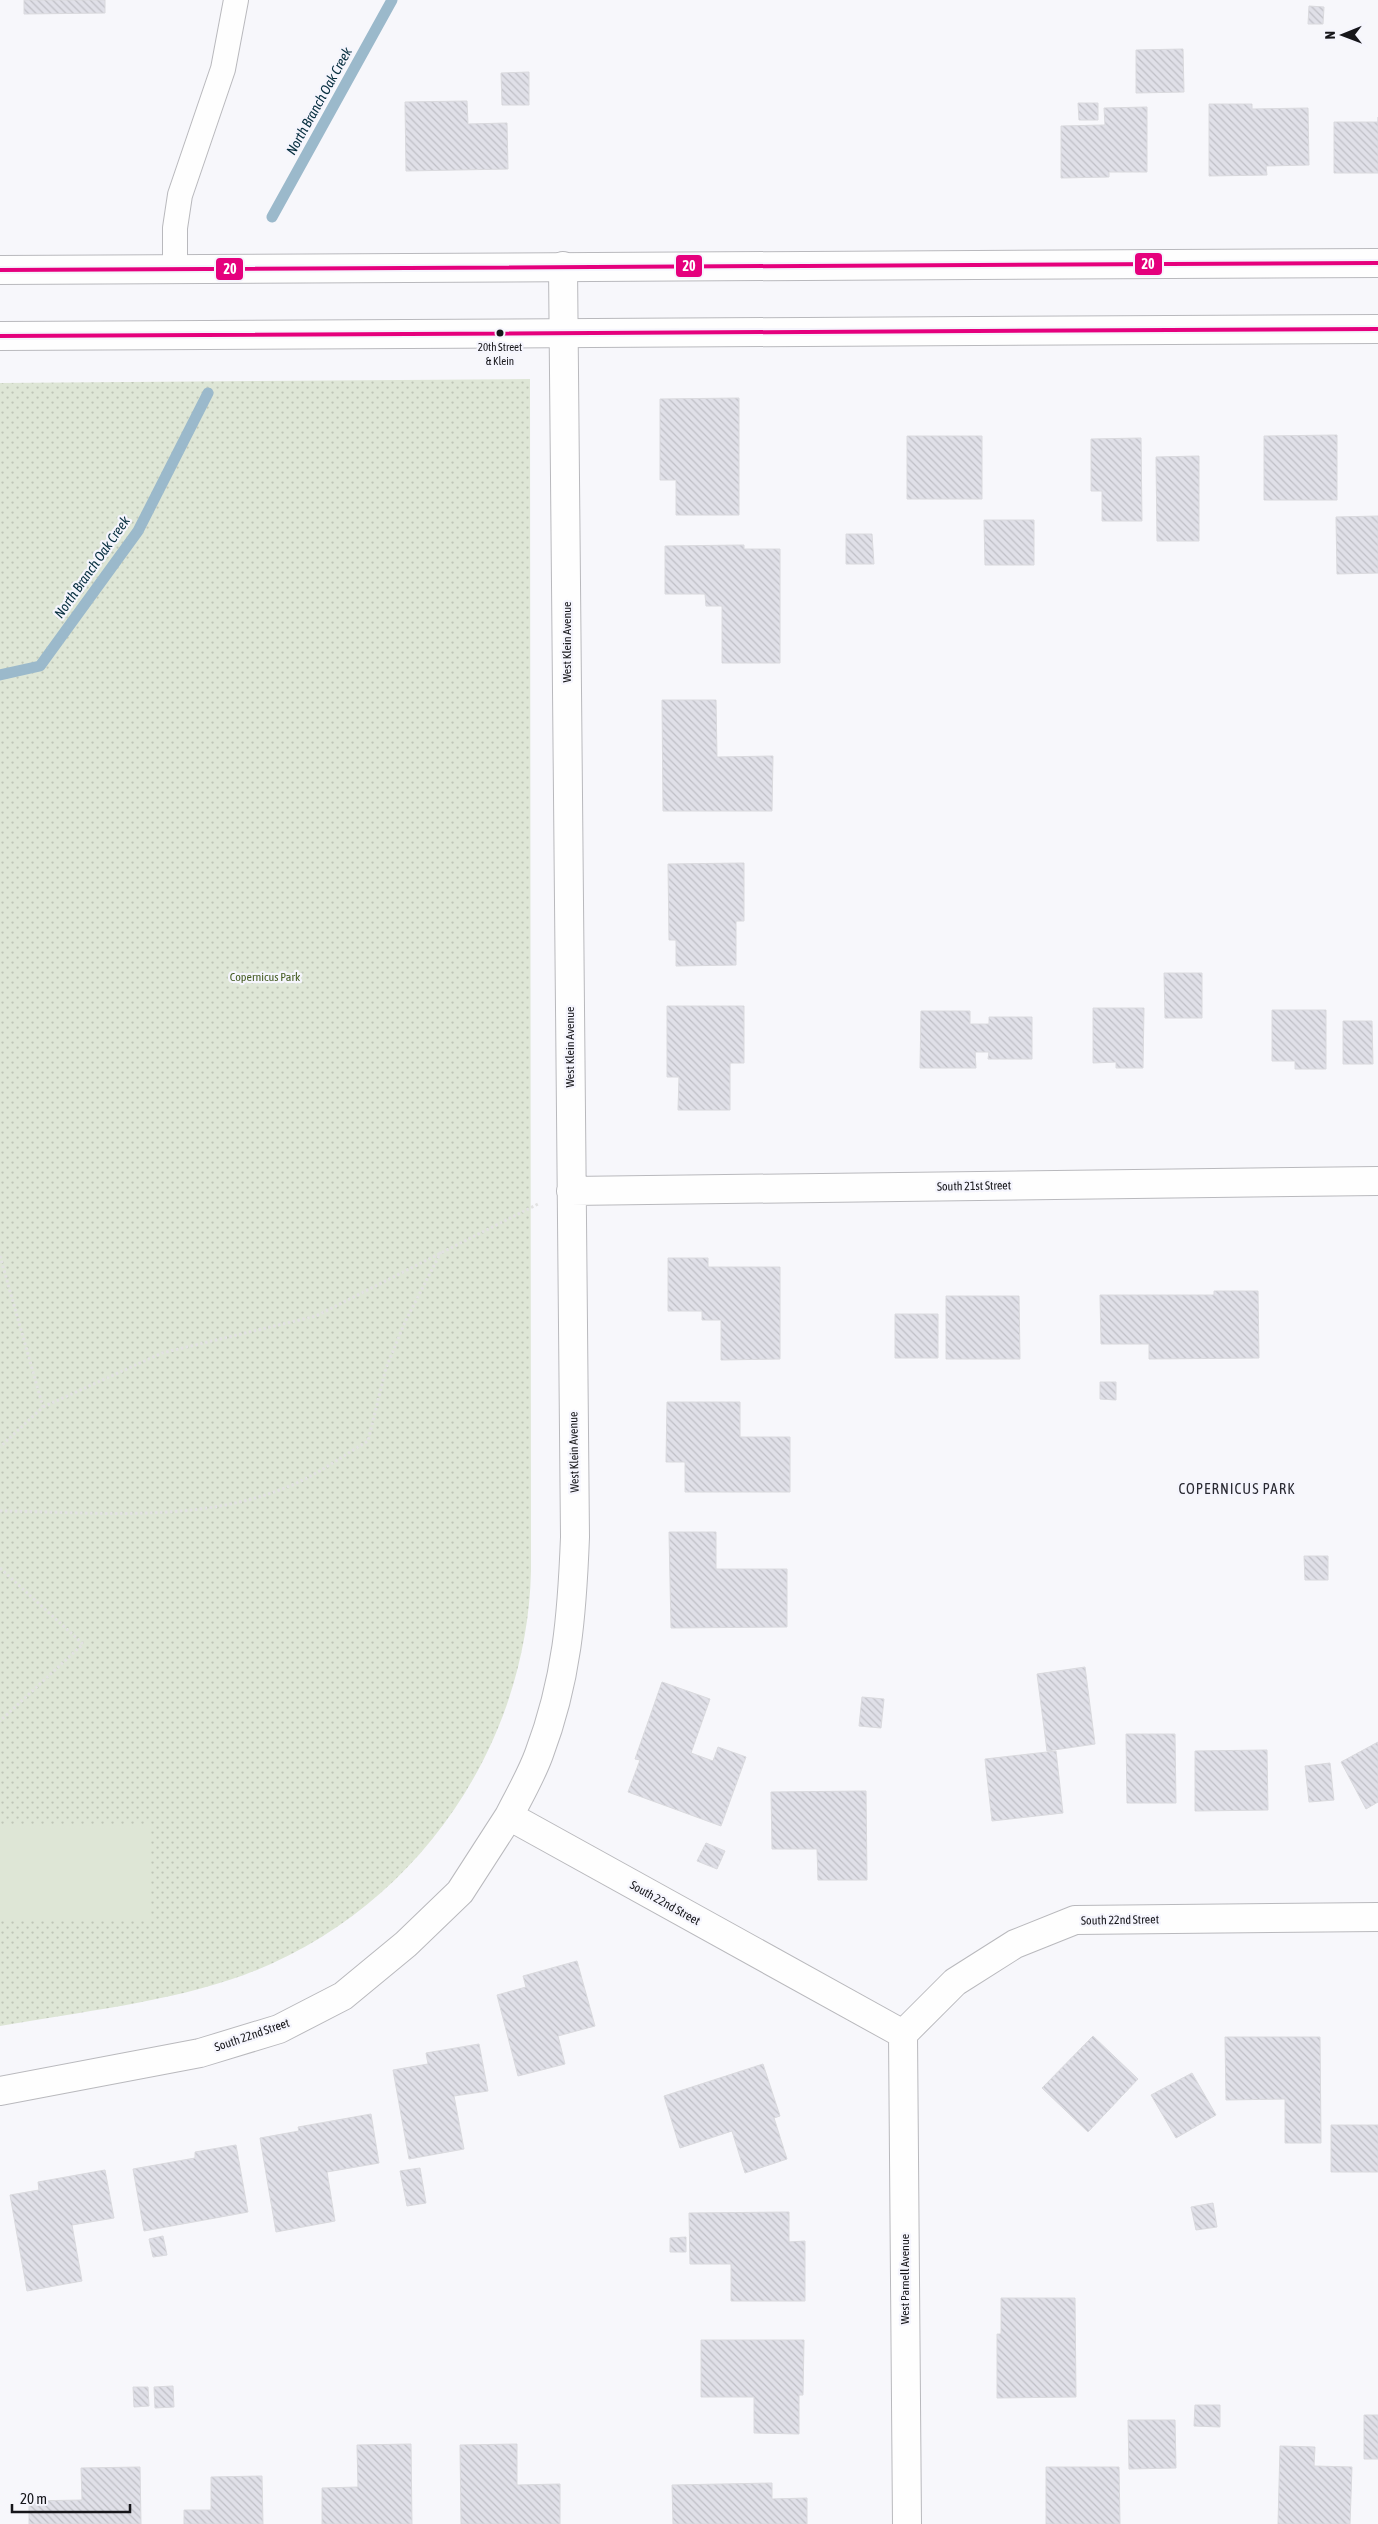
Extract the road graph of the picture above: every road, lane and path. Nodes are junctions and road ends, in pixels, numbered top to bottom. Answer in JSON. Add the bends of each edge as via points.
{"nodes":[{"id":1,"x":236,"y":0,"type":"edge"},
{"id":2,"x":1378,"y":263,"type":"edge"},
{"id":3,"x":563,"y":266,"type":"junction"},
{"id":4,"x":175,"y":269,"type":"junction"},
{"id":5,"x":0,"y":270,"type":"edge"},
{"id":6,"x":1378,"y":329,"type":"edge"},
{"id":7,"x":564,"y":334,"type":"junction"},
{"id":8,"x":0,"y":336,"type":"edge"},
{"id":9,"x":1378,"y":1181,"type":"edge"},
{"id":10,"x":571,"y":1191,"type":"junction"},
{"id":11,"x":441,"y":1252,"type":"junction"},
{"id":12,"x":0,"y":1256,"type":"edge"},
{"id":13,"x":43,"y":1407,"type":"junction"},
{"id":14,"x":0,"y":1447,"type":"edge"},
{"id":15,"x":0,"y":1511,"type":"edge"},
{"id":16,"x":0,"y":1568,"type":"edge"},
{"id":17,"x":0,"y":1721,"type":"edge"},
{"id":18,"x":509,"y":1816,"type":"junction"},
{"id":19,"x":1378,"y":1917,"type":"edge"},
{"id":20,"x":903,"y":2034,"type":"junction"},
{"id":21,"x":0,"y":2091,"type":"edge"},
{"id":22,"x":907,"y":2524,"type":"edge"}],
"edges":[{"from":1,"to":4,"type":"lane","via":[[224,70],[180,195],[175,228]]},
{"from":2,"to":3,"type":"street"},
{"from":3,"to":4,"type":"street"},
{"from":3,"to":7,"type":"street","name":"West Klein Avenue"},
{"from":4,"to":5,"type":"street"},
{"from":6,"to":7,"type":"street"},
{"from":7,"to":8,"type":"street"},
{"from":7,"to":10,"type":"street","name":"West Klein Avenue"},
{"from":9,"to":10,"type":"street","name":"South 21st Street"},
{"from":10,"to":11,"type":"path","via":[[535,1205]]},
{"from":10,"to":18,"type":"street","name":"West Klein Avenue","via":[[575,1537],[572,1615],[562,1678],[538,1755]]},
{"from":11,"to":13,"type":"path","via":[[316,1316],[162,1352]]},
{"from":11,"to":15,"type":"path","via":[[405,1322],[386,1368],[368,1441],[302,1480],[246,1500],[201,1509],[153,1512]]},
{"from":12,"to":13,"type":"path"},
{"from":13,"to":14,"type":"path"},
{"from":16,"to":17,"type":"path","via":[[83,1644]]},
{"from":18,"to":20,"type":"street","name":"South 22nd Street"},
{"from":18,"to":21,"type":"street","name":"South 22nd Street","via":[[460,1892],[406,1944],[343,1996],[279,2029],[200,2053]]},
{"from":19,"to":20,"type":"street","name":"South 22nd Street","via":[[1075,1920],[1014,1944],[955,1982]]},
{"from":20,"to":22,"type":"street","name":"West Parnell Avenue"}]}
